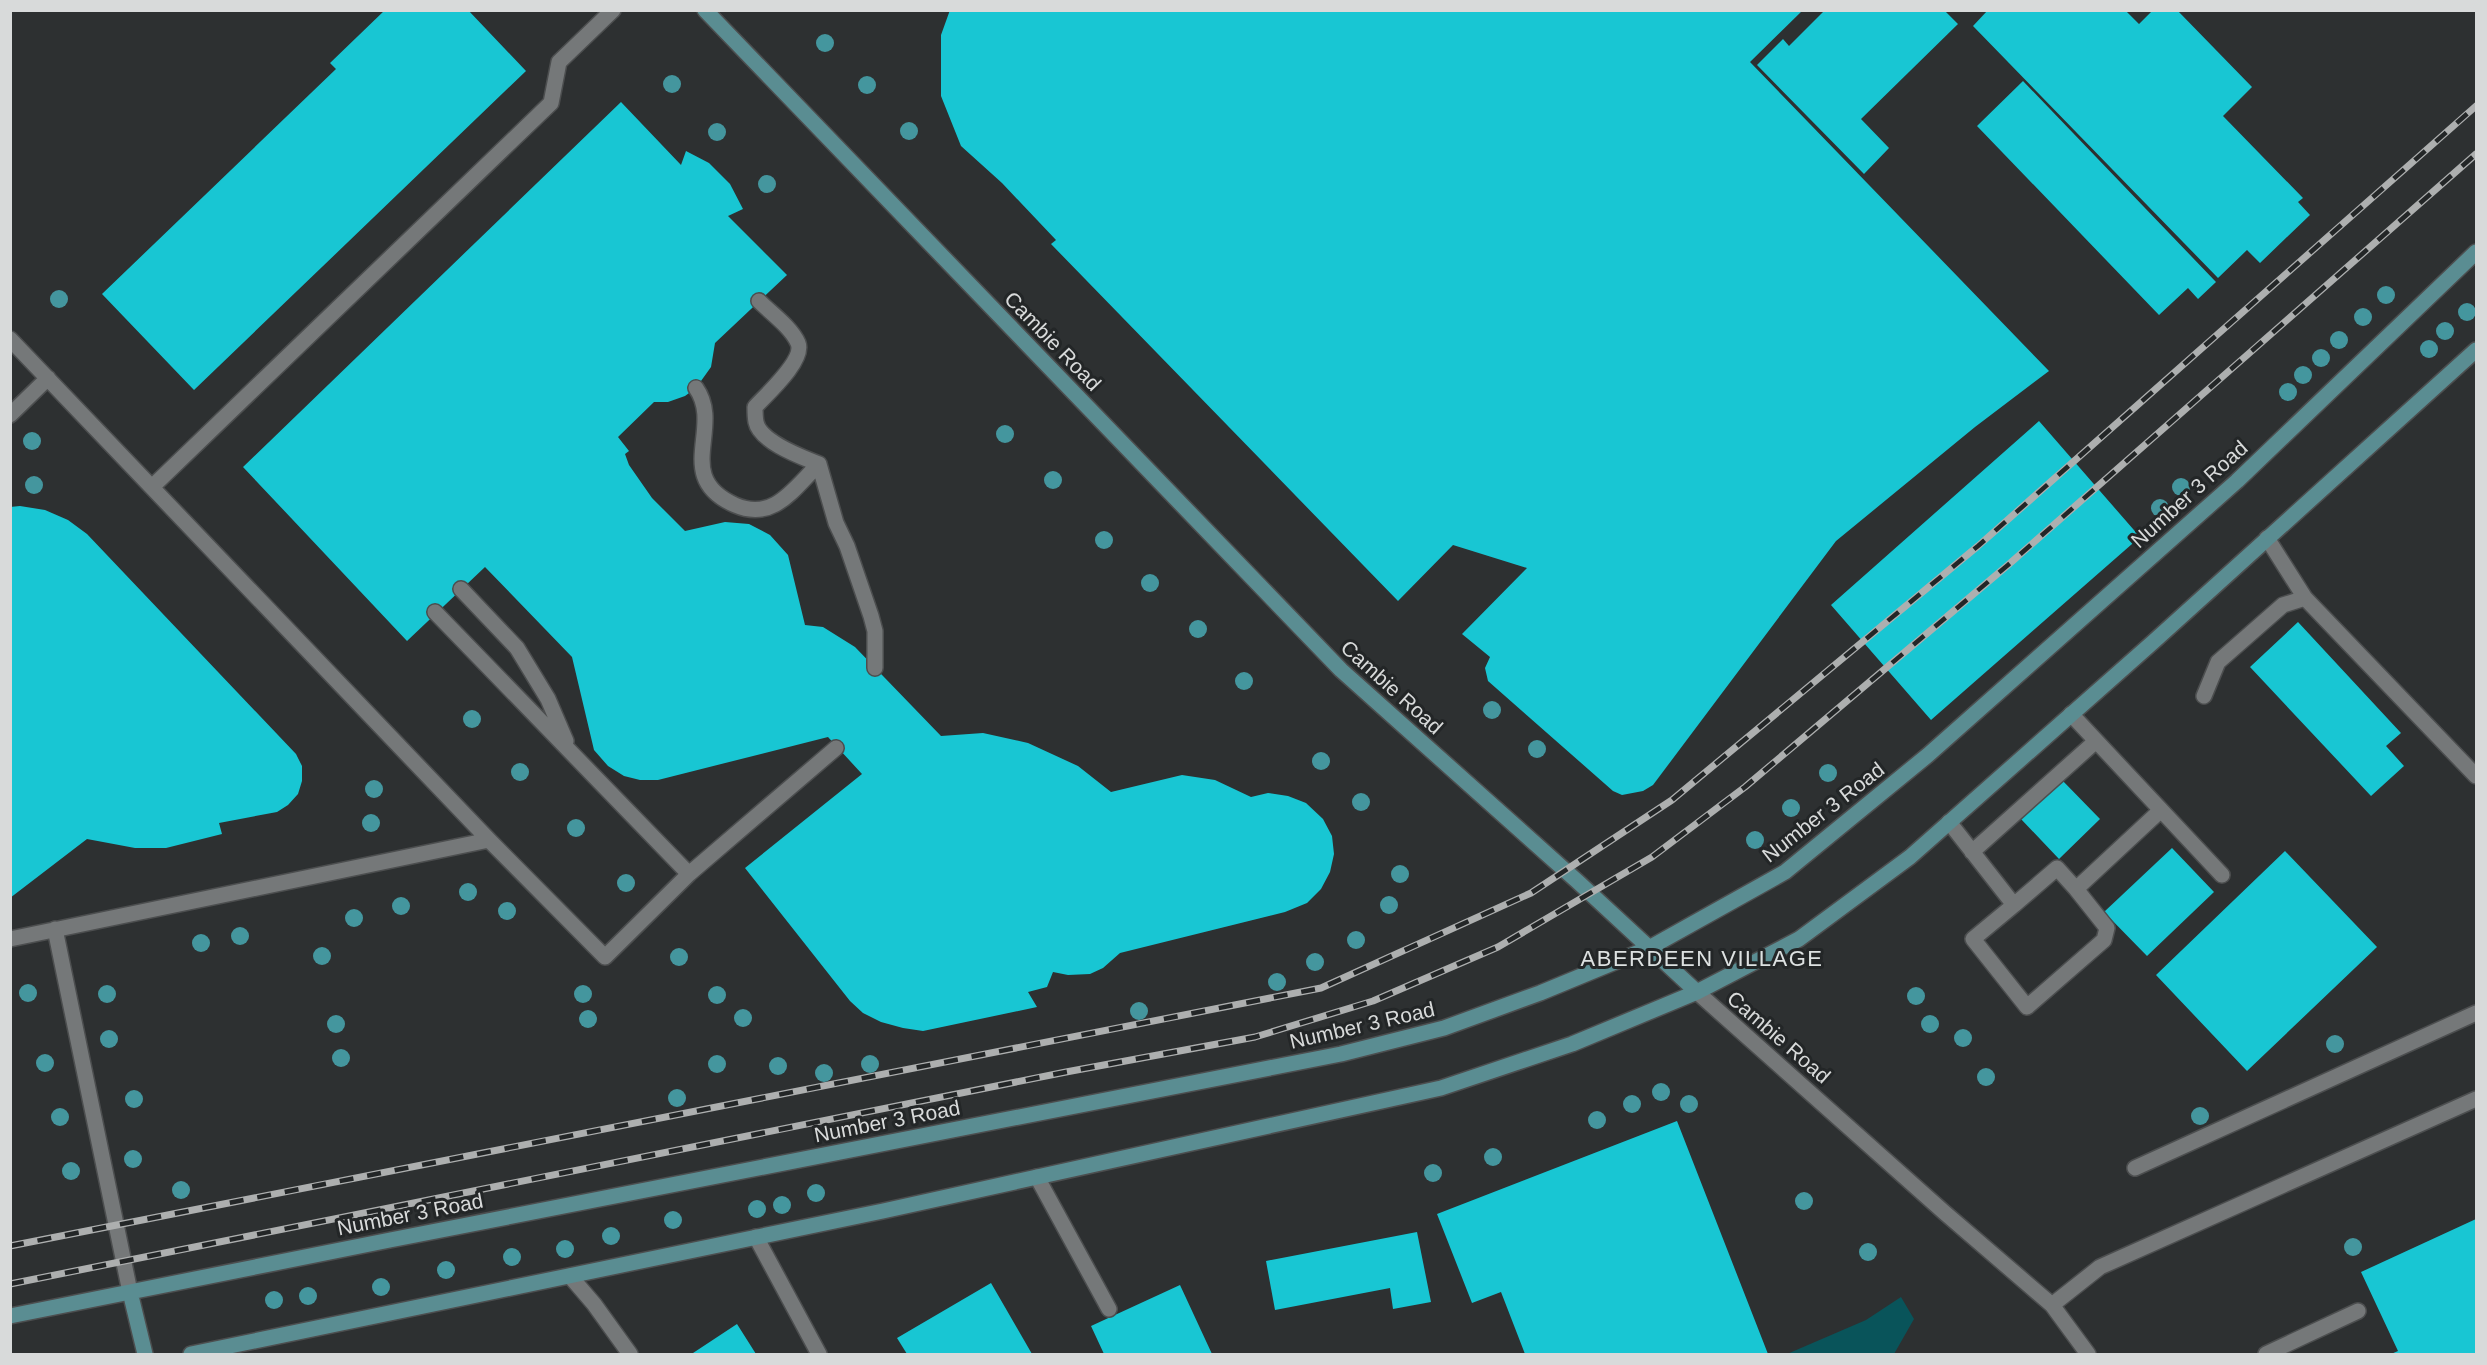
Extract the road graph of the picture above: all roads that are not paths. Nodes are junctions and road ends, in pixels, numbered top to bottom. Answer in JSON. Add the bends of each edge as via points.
{"nodes":[{"id":1,"x":613,"y":10,"type":"edge"},
{"id":2,"x":705,"y":10,"type":"edge"},
{"id":3,"x":2476,"y":252,"type":"edge"},
{"id":4,"x":759,"y":301,"type":"dead end"},
{"id":5,"x":10,"y":339,"type":"edge"},
{"id":6,"x":2476,"y":350,"type":"edge"},
{"id":7,"x":48,"y":378,"type":"junction"},
{"id":8,"x":696,"y":388,"type":"dead end"},
{"id":9,"x":10,"y":415,"type":"edge"},
{"id":10,"x":819,"y":464,"type":"junction"},
{"id":11,"x":152,"y":487,"type":"junction"},
{"id":12,"x":2267,"y":538,"type":"junction"},
{"id":13,"x":461,"y":589,"type":"dead end"},
{"id":14,"x":2305,"y":598,"type":"junction"},
{"id":15,"x":435,"y":612,"type":"dead end"},
{"id":16,"x":875,"y":668,"type":"dead end"},
{"id":17,"x":2204,"y":696,"type":"dead end"},
{"id":18,"x":2071,"y":714,"type":"junction"},
{"id":19,"x":2096,"y":741,"type":"junction"},
{"id":20,"x":836,"y":748,"type":"dead end"},
{"id":21,"x":571,"y":752,"type":"junction"},
{"id":22,"x":2476,"y":776,"type":"edge"},
{"id":23,"x":2161,"y":810,"type":"junction"},
{"id":24,"x":1949,"y":822,"type":"junction"},
{"id":25,"x":489,"y":840,"type":"junction"},
{"id":26,"x":1972,"y":852,"type":"junction"},
{"id":27,"x":689,"y":874,"type":"junction"},
{"id":28,"x":2222,"y":875,"type":"dead end"},
{"id":29,"x":2076,"y":889,"type":"junction"},
{"id":30,"x":2014,"y":904,"type":"junction"},
{"id":31,"x":55,"y":929,"type":"junction"},
{"id":32,"x":10,"y":939,"type":"edge"},
{"id":33,"x":1649,"y":948,"type":"junction"},
{"id":34,"x":1697,"y":992,"type":"junction"},
{"id":35,"x":2476,"y":1013,"type":"edge"},
{"id":36,"x":2476,"y":1099,"type":"edge"},
{"id":37,"x":2135,"y":1168,"type":"dead end"},
{"id":38,"x":1037,"y":1177,"type":"junction"},
{"id":39,"x":756,"y":1237,"type":"junction"},
{"id":40,"x":570,"y":1276,"type":"junction"},
{"id":41,"x":130,"y":1292,"type":"junction"},
{"id":42,"x":2052,"y":1305,"type":"junction"},
{"id":43,"x":1109,"y":1309,"type":"dead end"},
{"id":44,"x":2358,"y":1311,"type":"dead end"},
{"id":45,"x":10,"y":1316,"type":"edge"},
{"id":46,"x":145,"y":1354,"type":"edge"},
{"id":47,"x":191,"y":1354,"type":"edge"},
{"id":48,"x":630,"y":1354,"type":"edge"},
{"id":49,"x":819,"y":1354,"type":"edge"},
{"id":50,"x":2088,"y":1354,"type":"edge"},
{"id":51,"x":2266,"y":1354,"type":"edge"}],
"edges":[{"from":1,"to":11,"type":"street","via":[[559,62],[551,103]]},
{"from":2,"to":33,"type":"main road","name":"Cambie Road","via":[[1341,670]]},
{"from":3,"to":33,"type":"main road","name":"Number 3 Road","via":[[2236,481],[1928,755],[1785,872]]},
{"from":4,"to":10,"type":"street","via":[[799,344],[798,359],[755,407],[756,424],[786,450]]},
{"from":5,"to":7,"type":"street"},
{"from":6,"to":12,"type":"main road"},
{"from":7,"to":9,"type":"street"},
{"from":7,"to":11,"type":"street"},
{"from":8,"to":10,"type":"street","via":[[706,410],[700,461],[704,476],[724,499],[754,510],[774,507]]},
{"from":10,"to":16,"type":"street","via":[[836,523],[871,616]]},
{"from":11,"to":25,"type":"street"},
{"from":12,"to":14,"type":"street"},
{"from":12,"to":18,"type":"main road"},
{"from":13,"to":21,"type":"street","via":[[517,648],[548,699]]},
{"from":14,"to":17,"type":"street","via":[[2283,605],[2218,662]]},
{"from":14,"to":22,"type":"street"},
{"from":15,"to":21,"type":"street"},
{"from":18,"to":19,"type":"street"},
{"from":18,"to":24,"type":"main road"},
{"from":19,"to":23,"type":"street"},
{"from":19,"to":26,"type":"street"},
{"from":20,"to":27,"type":"street"},
{"from":21,"to":27,"type":"street"},
{"from":23,"to":28,"type":"street"},
{"from":23,"to":29,"type":"street"},
{"from":24,"to":26,"type":"street"},
{"from":24,"to":34,"type":"main road","via":[[1910,857],[1799,939]]},
{"from":25,"to":27,"type":"street","via":[[604,957]]},
{"from":25,"to":31,"type":"street"},
{"from":26,"to":30,"type":"street"},
{"from":29,"to":30,"type":"street","via":[[2057,868]]},
{"from":29,"to":30,"type":"street","via":[[2107,928],[2104,940],[2027,1007],[1973,939]]},
{"from":31,"to":32,"type":"street"},
{"from":31,"to":41,"type":"street"},
{"from":33,"to":34,"type":"main road","name":"Cambie Road"},
{"from":33,"to":41,"type":"main road","name":"Number 3 Road","via":[[1444,1028],[1341,1054]]},
{"from":34,"to":38,"type":"main road","via":[[1572,1044],[1441,1088]]},
{"from":34,"to":42,"type":"street","name":"Cambie Road"},
{"from":35,"to":37,"type":"street"},
{"from":36,"to":42,"type":"street","via":[[2100,1267]]},
{"from":38,"to":39,"type":"main road"},
{"from":38,"to":43,"type":"street"},
{"from":39,"to":40,"type":"main road"},
{"from":39,"to":49,"type":"street"},
{"from":40,"to":47,"type":"main road"},
{"from":40,"to":48,"type":"street"},
{"from":41,"to":45,"type":"main road","name":"Number 3 Road"},
{"from":41,"to":46,"type":"main road"},
{"from":42,"to":50,"type":"street","name":"Cambie Road"},
{"from":44,"to":51,"type":"street"}]}
